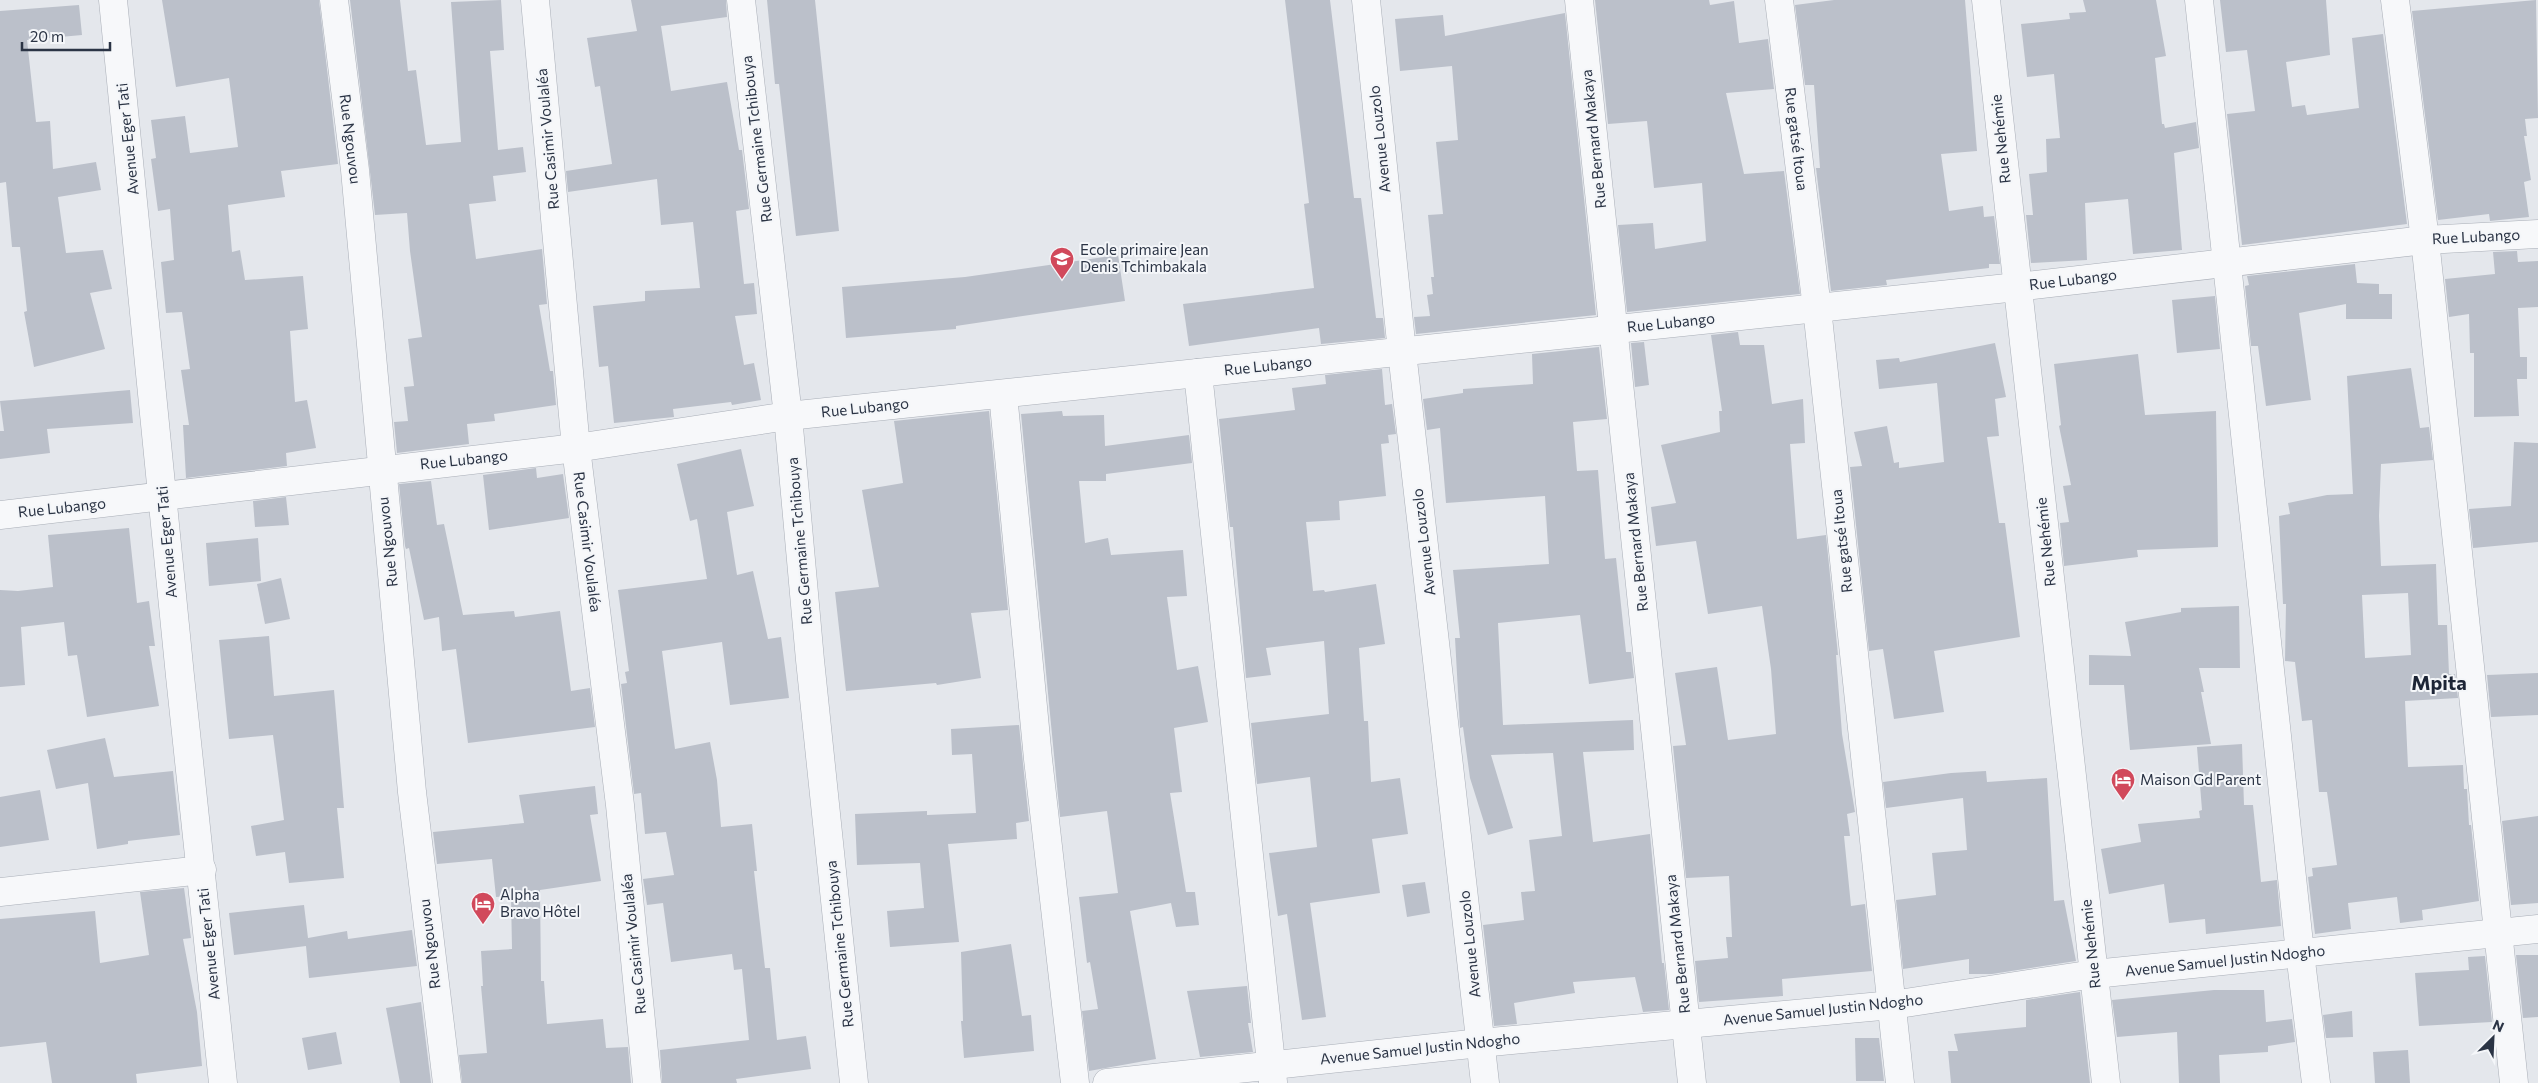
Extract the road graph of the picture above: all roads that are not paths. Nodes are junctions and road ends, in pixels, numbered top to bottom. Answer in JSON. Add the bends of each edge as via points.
{"nodes":[{"id":1,"x":113,"y":0,"type":"edge"},
{"id":2,"x":334,"y":0,"type":"edge"},
{"id":3,"x":535,"y":0,"type":"edge"},
{"id":4,"x":741,"y":0,"type":"edge"},
{"id":5,"x":1366,"y":0,"type":"edge"},
{"id":6,"x":1579,"y":0,"type":"edge"},
{"id":7,"x":1779,"y":0,"type":"edge"},
{"id":8,"x":1986,"y":0,"type":"edge"},
{"id":9,"x":2199,"y":0,"type":"edge"},
{"id":10,"x":2395,"y":0,"type":"edge"},
{"id":11,"x":2538,"y":234,"type":"edge"},
{"id":12,"x":2425,"y":240,"type":"junction"},
{"id":13,"x":2226,"y":261,"type":"junction"},
{"id":14,"x":2017,"y":287,"type":"junction"},
{"id":15,"x":1817,"y":308,"type":"junction"},
{"id":16,"x":1614,"y":330,"type":"junction"},
{"id":17,"x":1402,"y":352,"type":"junction"},
{"id":18,"x":1198,"y":373,"type":"junction"},
{"id":19,"x":1003,"y":394,"type":"junction"},
{"id":20,"x":788,"y":416,"type":"junction"},
{"id":21,"x":576,"y":448,"type":"junction"},
{"id":22,"x":381,"y":469,"type":"junction"},
{"id":23,"x":163,"y":498,"type":"junction"},
{"id":24,"x":0,"y":515,"type":"edge"},
{"id":25,"x":202,"y":870,"type":"junction"},
{"id":26,"x":0,"y":892,"type":"edge"},
{"id":27,"x":2538,"y":929,"type":"edge"},
{"id":28,"x":2498,"y":934,"type":"junction"},
{"id":29,"x":2300,"y":953,"type":"junction"},
{"id":30,"x":2094,"y":974,"type":"junction"},
{"id":31,"x":1892,"y":1005,"type":"junction"},
{"id":32,"x":1686,"y":1023,"type":"junction"},
{"id":33,"x":1480,"y":1043,"type":"junction"},
{"id":34,"x":1272,"y":1074,"type":"edge"},
{"id":35,"x":223,"y":1083,"type":"edge"},
{"id":36,"x":447,"y":1083,"type":"edge"},
{"id":37,"x":647,"y":1083,"type":"edge"},
{"id":38,"x":854,"y":1083,"type":"edge"},
{"id":39,"x":1075,"y":1083,"type":"edge"},
{"id":40,"x":1107,"y":1083,"type":"edge"},
{"id":41,"x":1484,"y":1083,"type":"edge"},
{"id":42,"x":1692,"y":1083,"type":"edge"},
{"id":43,"x":1900,"y":1083,"type":"edge"},
{"id":44,"x":2106,"y":1083,"type":"edge"},
{"id":45,"x":2316,"y":1083,"type":"edge"},
{"id":46,"x":2514,"y":1083,"type":"edge"}],
"edges":[{"from":1,"to":23,"type":"street","name":"Avenue Eger Tati"},
{"from":2,"to":22,"type":"street","name":"Rue Ngouvou","via":[[354,170]]},
{"from":3,"to":21,"type":"street","name":"Rue Casimir Voulaléa"},
{"from":4,"to":20,"type":"street","name":"Rue Germaine Tchibouya"},
{"from":5,"to":17,"type":"street","name":"Avenue Louzolo"},
{"from":6,"to":16,"type":"street","name":"Rue Bernard Makaya"},
{"from":7,"to":15,"type":"street","name":"Rue gatsé Itoua"},
{"from":8,"to":14,"type":"street","name":"Rue Nehémie"},
{"from":9,"to":13,"type":"street"},
{"from":10,"to":12,"type":"street"},
{"from":11,"to":12,"type":"street","name":"Rue Lubango"},
{"from":12,"to":13,"type":"street","name":"Rue Lubango"},
{"from":12,"to":28,"type":"street"},
{"from":13,"to":14,"type":"street","name":"Rue Lubango"},
{"from":13,"to":29,"type":"street"},
{"from":14,"to":15,"type":"street","name":"Rue Lubango"},
{"from":14,"to":30,"type":"street","name":"Rue Nehémie"},
{"from":15,"to":16,"type":"street","name":"Rue Lubango"},
{"from":15,"to":31,"type":"street","name":"Rue gatsé Itoua"},
{"from":16,"to":17,"type":"street","name":"Rue Lubango"},
{"from":16,"to":32,"type":"street","name":"Rue Bernard Makaya"},
{"from":17,"to":18,"type":"street","name":"Rue Lubango"},
{"from":17,"to":33,"type":"street","name":"Avenue Louzolo"},
{"from":18,"to":19,"type":"street","name":"Rue Lubango"},
{"from":18,"to":34,"type":"street"},
{"from":19,"to":20,"type":"street","name":"Rue Lubango"},
{"from":19,"to":39,"type":"street","via":[[1038,759]]},
{"from":20,"to":21,"type":"street","name":"Rue Lubango"},
{"from":20,"to":38,"type":"street","name":"Rue Germaine Tchibouya"},
{"from":21,"to":22,"type":"street","name":"Rue Lubango"},
{"from":21,"to":37,"type":"street","name":"Rue Casimir Voulaléa","via":[[620,805]]},
{"from":22,"to":23,"type":"street","name":"Rue Lubango"},
{"from":22,"to":36,"type":"street","name":"Rue Ngouvou","via":[[412,792]]},
{"from":23,"to":24,"type":"street","name":"Rue Lubango"},
{"from":23,"to":25,"type":"street","name":"Avenue Eger Tati"},
{"from":25,"to":26,"type":"street"},
{"from":25,"to":35,"type":"street","name":"Avenue Eger Tati"},
{"from":27,"to":28,"type":"street","name":"Avenue Samuel Justin Ndogho"},
{"from":28,"to":29,"type":"street","name":"Avenue Samuel Justin Ndogho"},
{"from":28,"to":46,"type":"street"},
{"from":29,"to":30,"type":"street","name":"Avenue Samuel Justin Ndogho"},
{"from":29,"to":45,"type":"street"},
{"from":30,"to":31,"type":"street","name":"Avenue Samuel Justin Ndogho"},
{"from":30,"to":44,"type":"street","name":"Rue Nehémie"},
{"from":31,"to":32,"type":"street","name":"Avenue Samuel Justin Ndogho"},
{"from":31,"to":43,"type":"street","name":"Rue gatsé Itoua"},
{"from":32,"to":33,"type":"street","name":"Avenue Samuel Justin Ndogho"},
{"from":32,"to":42,"type":"street","name":"Rue Bernard Makaya"},
{"from":33,"to":34,"type":"street","name":"Avenue Samuel Justin Ndogho"},
{"from":33,"to":41,"type":"street","name":"Avenue Louzolo"},
{"from":34,"to":40,"type":"street","name":"Avenue Samuel Justin Ndogho"}]}
